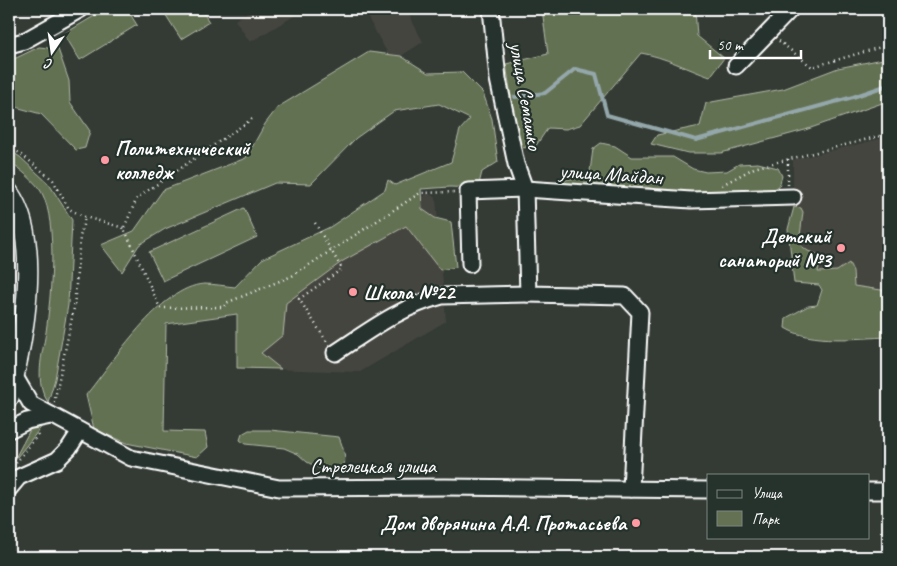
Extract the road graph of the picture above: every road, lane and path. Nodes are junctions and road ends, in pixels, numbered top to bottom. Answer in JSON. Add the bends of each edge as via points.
{"nodes":[{"id":1,"x":81,"y":9,"type":"edge"},
{"id":2,"x":491,"y":9,"type":"edge"},
{"id":3,"x":790,"y":9,"type":"edge"},
{"id":4,"x":769,"y":32,"type":"junction"},
{"id":5,"x":9,"y":45,"type":"edge"},
{"id":6,"x":888,"y":46,"type":"edge"},
{"id":7,"x":736,"y":66,"type":"dead end"},
{"id":8,"x":252,"y":119,"type":"dead end"},
{"id":9,"x":888,"y":134,"type":"edge"},
{"id":10,"x":9,"y":147,"type":"edge"},
{"id":11,"x":788,"y":159,"type":"junction"},
{"id":12,"x":715,"y":188,"type":"dead end"},
{"id":13,"x":525,"y":189,"type":"junction"},
{"id":14,"x":468,"y":192,"type":"junction"},
{"id":15,"x":9,"y":193,"type":"edge"},
{"id":16,"x":791,"y":197,"type":"joint"},
{"id":17,"x":85,"y":217,"type":"junction"},
{"id":18,"x":315,"y":223,"type":"dead end"},
{"id":19,"x":124,"y":228,"type":"junction"},
{"id":20,"x":331,"y":251,"type":"junction"},
{"id":21,"x":470,"y":264,"type":"dead end"},
{"id":22,"x":528,"y":294,"type":"junction"},
{"id":23,"x":335,"y":354,"type":"joint"},
{"id":24,"x":14,"y":375,"type":"junction"},
{"id":25,"x":9,"y":397,"type":"edge"},
{"id":26,"x":51,"y":416,"type":"junction"},
{"id":27,"x":9,"y":430,"type":"edge"},
{"id":28,"x":80,"y":431,"type":"junction"},
{"id":29,"x":14,"y":466,"type":"dead end"},
{"id":30,"x":631,"y":489,"type":"junction"},
{"id":31,"x":9,"y":490,"type":"edge"},
{"id":32,"x":707,"y":490,"type":"edge"},
{"id":33,"x":870,"y":491,"type":"edge"},
{"id":34,"x":888,"y":492,"type":"edge"}],
"edges":[{"from":1,"to":5,"type":"street","via":[[24,41]]},
{"from":2,"to":13,"type":"street","name":"улица Семашко","via":[[498,79],[516,164]]},
{"from":3,"to":4,"type":"street"},
{"from":4,"to":6,"type":"path","via":[[812,67]]},
{"from":4,"to":7,"type":"street"},
{"from":8,"to":19,"type":"path","via":[[137,198]]},
{"from":9,"to":11,"type":"path"},
{"from":10,"to":17,"type":"path","via":[[53,180],[69,209]]},
{"from":11,"to":12,"type":"path","via":[[754,168]]},
{"from":11,"to":16,"type":"path"},
{"from":13,"to":14,"type":"street","name":"улица Майдан"},
{"from":13,"to":16,"type":"street","name":"улица Майдан","via":[[691,200]]},
{"from":13,"to":22,"type":"street","name":"улица Семашко"},
{"from":14,"to":20,"type":"path","via":[[420,193]]},
{"from":14,"to":21,"type":"street"},
{"from":15,"to":24,"type":"main road","via":[[19,207],[27,241],[27,286]]},
{"from":17,"to":19,"type":"path"},
{"from":17,"to":26,"type":"path","via":[[80,237],[74,308]]},
{"from":18,"to":20,"type":"path"},
{"from":19,"to":20,"type":"path","via":[[160,308],[224,307],[226,303],[292,276]]},
{"from":20,"to":23,"type":"path","via":[[342,269],[299,299]]},
{"from":22,"to":23,"type":"street","via":[[430,299],[400,310]]},
{"from":22,"to":30,"type":"street","via":[[625,296],[640,312]]},
{"from":24,"to":25,"type":"main road"},
{"from":24,"to":26,"type":"street","name":"Стрелецкая улица","via":[[31,404]]},
{"from":26,"to":27,"type":"street","via":[[27,421]]},
{"from":26,"to":28,"type":"street","name":"Стрелецкая улица"},
{"from":26,"to":29,"type":"path"},
{"from":28,"to":30,"type":"street","name":"Стрелецкая улица","via":[[131,458],[280,488]]},
{"from":28,"to":31,"type":"street","via":[[57,460],[18,477]]},
{"from":30,"to":32,"type":"street","name":"Стрелецкая улица"},
{"from":33,"to":34,"type":"street"}]}
